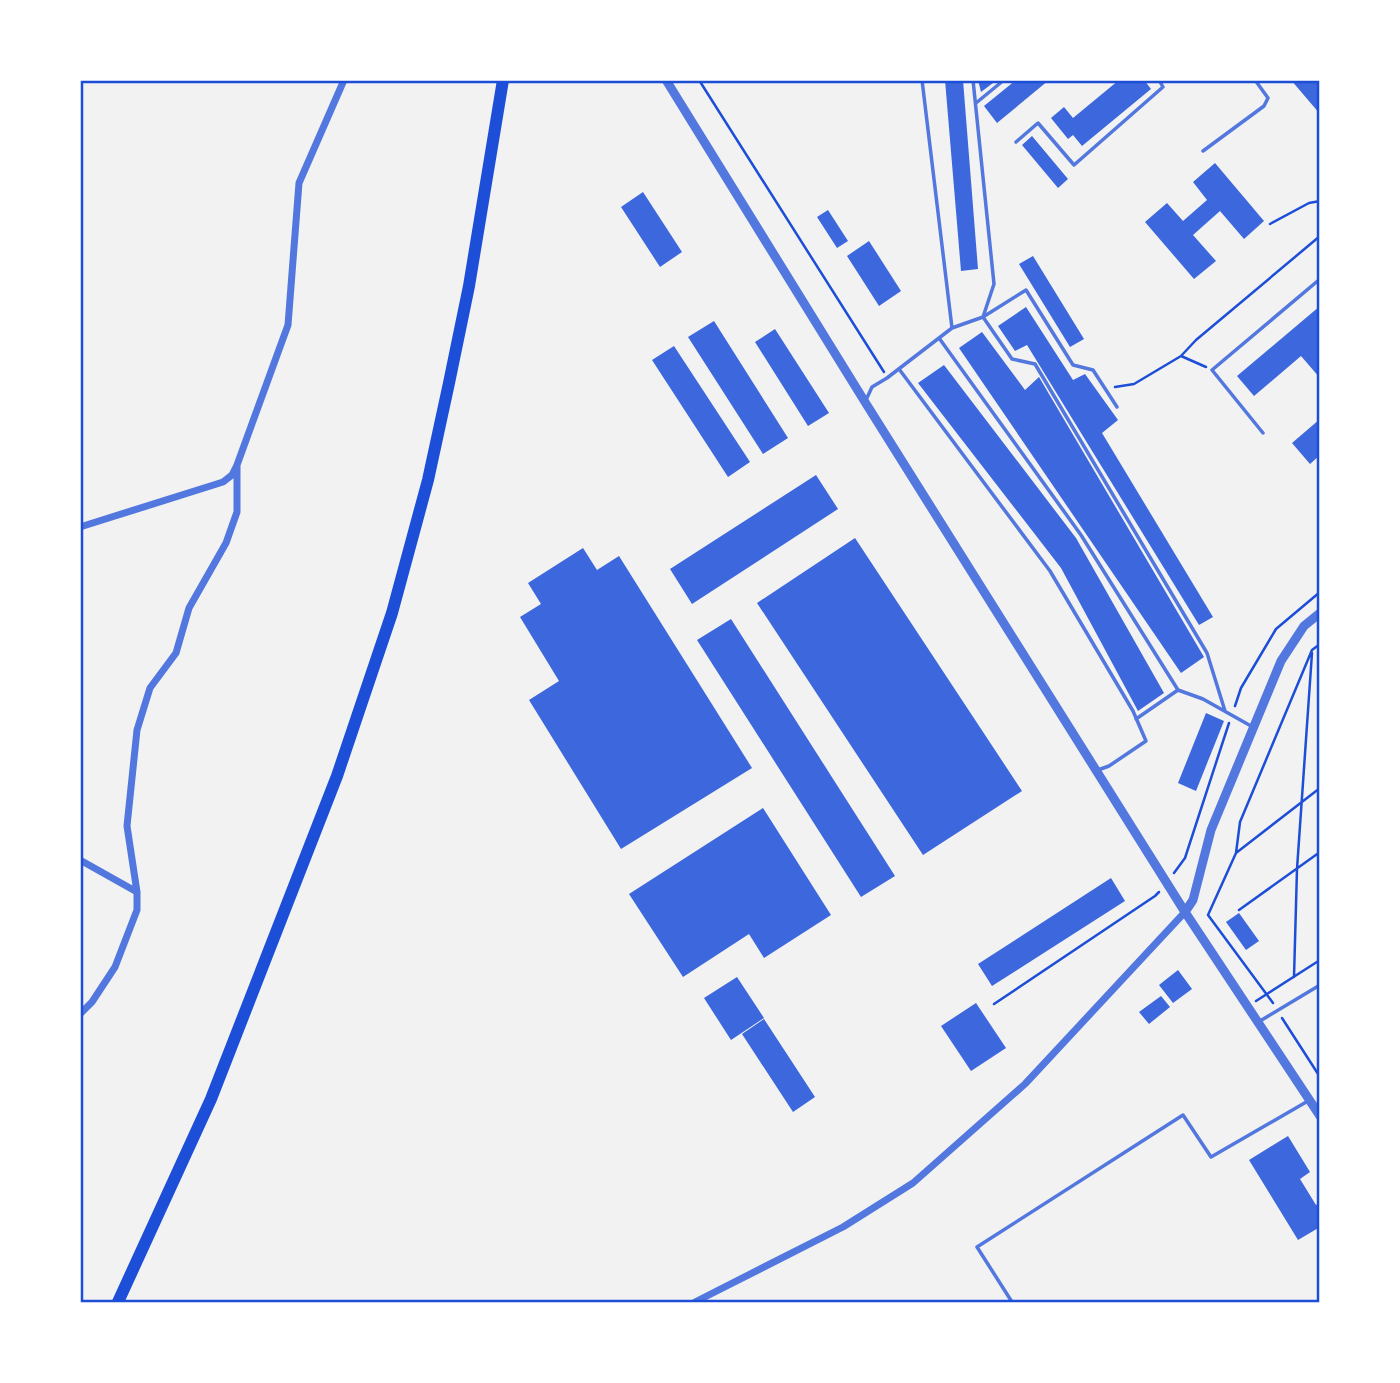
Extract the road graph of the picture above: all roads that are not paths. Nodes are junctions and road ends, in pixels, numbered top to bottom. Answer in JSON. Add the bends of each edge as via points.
{"nodes":[{"id":1,"x":344,"y":80,"type":"edge"},
{"id":2,"x":503,"y":80,"type":"edge"},
{"id":3,"x":666,"y":80,"type":"edge"},
{"id":4,"x":922,"y":80,"type":"edge"},
{"id":5,"x":972,"y":80,"type":"edge"},
{"id":6,"x":1004,"y":80,"type":"edge"},
{"id":7,"x":1159,"y":80,"type":"edge"},
{"id":8,"x":1255,"y":80,"type":"edge"},
{"id":9,"x":975,"y":103,"type":"junction"},
{"id":10,"x":1016,"y":142,"type":"dead end"},
{"id":11,"x":1203,"y":151,"type":"dead end"},
{"id":12,"x":1320,"y":279,"type":"edge"},
{"id":13,"x":983,"y":317,"type":"junction"},
{"id":14,"x":952,"y":328,"type":"junction"},
{"id":15,"x":939,"y":338,"type":"junction"},
{"id":16,"x":899,"y":369,"type":"junction"},
{"id":17,"x":864,"y":402,"type":"junction"},
{"id":18,"x":1118,"y":407,"type":"dead end"},
{"id":19,"x":1263,"y":433,"type":"dead end"},
{"id":20,"x":237,"y":466,"type":"junction"},
{"id":21,"x":80,"y":527,"type":"edge"},
{"id":22,"x":1320,"y":613,"type":"edge"},
{"id":23,"x":1178,"y":690,"type":"junction"},
{"id":24,"x":1225,"y":711,"type":"junction"},
{"id":25,"x":1136,"y":719,"type":"junction"},
{"id":26,"x":1253,"y":727,"type":"junction"},
{"id":27,"x":1096,"y":771,"type":"junction"},
{"id":28,"x":80,"y":860,"type":"edge"},
{"id":29,"x":137,"y":892,"type":"junction"},
{"id":30,"x":1185,"y":912,"type":"junction"},
{"id":31,"x":1320,"y":985,"type":"edge"},
{"id":32,"x":80,"y":1014,"type":"edge"},
{"id":33,"x":1258,"y":1022,"type":"junction"},
{"id":34,"x":1310,"y":1100,"type":"junction"},
{"id":35,"x":1320,"y":1116,"type":"edge"},
{"id":36,"x":118,"y":1303,"type":"edge"},
{"id":37,"x":695,"y":1303,"type":"edge"},
{"id":38,"x":1012,"y":1303,"type":"edge"}],
"edges":[{"from":1,"to":20,"type":"street","via":[[299,183],[288,326]]},
{"from":2,"to":36,"type":"highway","via":[[449,383],[392,613],[337,776],[211,1100]]},
{"from":3,"to":17,"type":"street"},
{"from":4,"to":14,"type":"lane"},
{"from":5,"to":9,"type":"lane"},
{"from":6,"to":9,"type":"lane"},
{"from":7,"to":10,"type":"lane","via":[[1163,87],[1074,165],[1038,123]]},
{"from":8,"to":11,"type":"lane","via":[[1268,98],[1264,106]]},
{"from":9,"to":13,"type":"lane","via":[[994,284]]},
{"from":12,"to":19,"type":"lane","via":[[1212,370]]},
{"from":13,"to":14,"type":"lane"},
{"from":13,"to":18,"type":"lane","via":[[1026,290],[1073,365],[1093,370]]},
{"from":13,"to":24,"type":"lane","via":[[1012,359],[1035,364],[1207,653]]},
{"from":14,"to":15,"type":"lane"},
{"from":15,"to":16,"type":"lane"},
{"from":15,"to":23,"type":"lane","via":[[1082,535]]},
{"from":16,"to":17,"type":"lane","via":[[872,387]]},
{"from":16,"to":25,"type":"lane","via":[[1050,571]]},
{"from":17,"to":27,"type":"street"},
{"from":20,"to":21,"type":"street","via":[[223,482]]},
{"from":20,"to":29,"type":"street","via":[[237,512],[226,543],[189,608],[176,653],[150,688],[136,730],[127,826]]},
{"from":22,"to":26,"type":"street","via":[[1304,626],[1281,661]]},
{"from":23,"to":24,"type":"lane"},
{"from":23,"to":25,"type":"lane"},
{"from":24,"to":26,"type":"lane"},
{"from":25,"to":27,"type":"lane","via":[[1146,741]]},
{"from":26,"to":30,"type":"street","via":[[1211,830],[1193,900]]},
{"from":27,"to":30,"type":"street"},
{"from":28,"to":29,"type":"street"},
{"from":29,"to":32,"type":"street","via":[[137,910],[115,967]]},
{"from":30,"to":33,"type":"street"},
{"from":30,"to":37,"type":"street","via":[[1026,1084],[913,1184],[844,1227]]},
{"from":31,"to":33,"type":"lane"},
{"from":33,"to":34,"type":"street"},
{"from":34,"to":35,"type":"street"},
{"from":34,"to":38,"type":"lane","via":[[1210,1157],[1183,1115],[977,1247]]}]}
